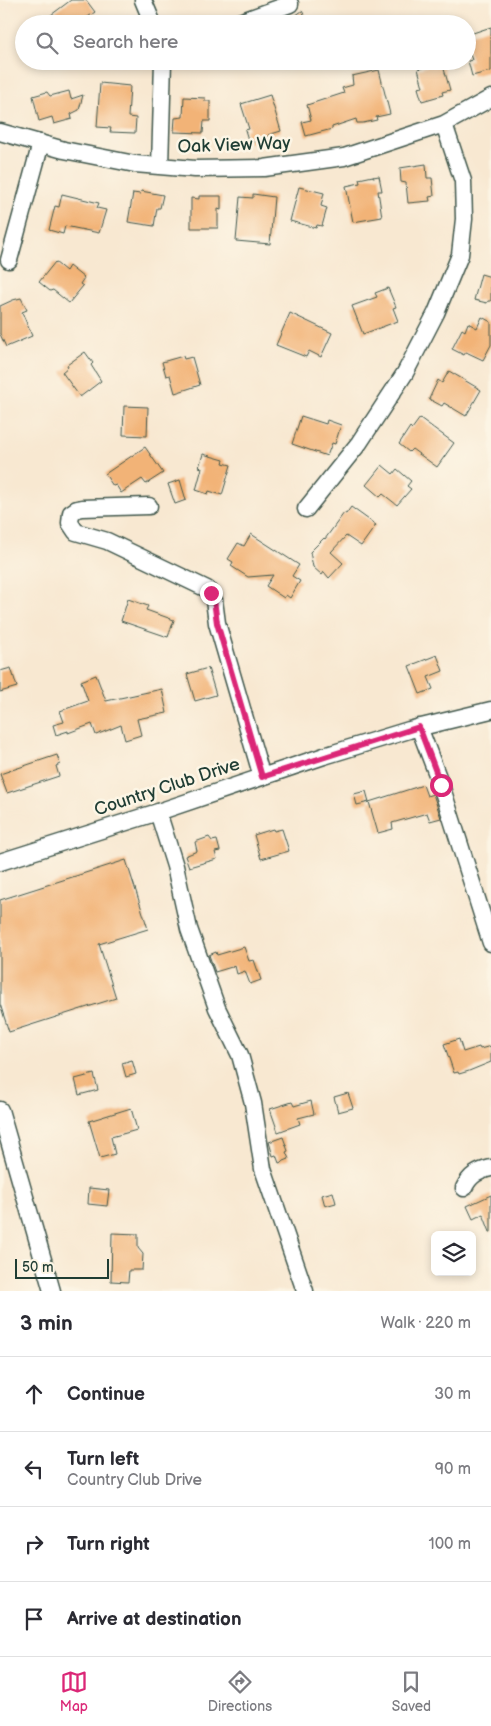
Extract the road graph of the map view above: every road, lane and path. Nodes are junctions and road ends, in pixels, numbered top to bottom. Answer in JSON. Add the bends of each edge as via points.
{"nodes":[{"id":1,"x":143,"y":0,"type":"edge"},
{"id":2,"x":290,"y":4,"type":"dead end"},
{"id":3,"x":149,"y":15,"type":"edge"},
{"id":4,"x":259,"y":15,"type":"edge"},
{"id":5,"x":164,"y":70,"type":"edge"},
{"id":6,"x":491,"y":98,"type":"edge"},
{"id":7,"x":444,"y":124,"type":"junction"},
{"id":8,"x":0,"y":132,"type":"edge"},
{"id":9,"x":41,"y":143,"type":"junction"},
{"id":10,"x":160,"y":166,"type":"junction"},
{"id":11,"x":9,"y":260,"type":"dead end"},
{"id":12,"x":150,"y":506,"type":"dead end"},
{"id":13,"x":306,"y":509,"type":"dead end"},
{"id":14,"x":491,"y":710,"type":"edge"},
{"id":15,"x":419,"y":727,"type":"junction"},
{"id":16,"x":262,"y":777,"type":"junction"},
{"id":17,"x":158,"y":812,"type":"junction"},
{"id":18,"x":0,"y":862,"type":"edge"},
{"id":19,"x":491,"y":943,"type":"edge"},
{"id":20,"x":0,"y":1110,"type":"edge"},
{"id":21,"x":491,"y":1168,"type":"edge"},
{"id":22,"x":464,"y":1188,"type":"dead end"},
{"id":23,"x":52,"y":1291,"type":"edge"},
{"id":24,"x":305,"y":1291,"type":"edge"}],
"edges":[{"from":1,"to":3,"type":"street"},
{"from":2,"to":4,"type":"street"},
{"from":5,"to":10,"type":"street"},
{"from":6,"to":7,"type":"street","name":"Oak View Way"},
{"from":7,"to":10,"type":"street","name":"Oak View Way","via":[[344,157],[264,168]]},
{"from":7,"to":13,"type":"street","via":[[463,181],[464,219],[460,255],[436,313],[405,373],[359,443]]},
{"from":8,"to":9,"type":"street","name":"Oak View Way"},
{"from":9,"to":10,"type":"street","name":"Oak View Way","via":[[135,164]]},
{"from":9,"to":11,"type":"street"},
{"from":12,"to":16,"type":"street","via":[[76,509],[71,514],[70,523],[76,532],[107,541],[207,588],[214,600],[217,623]]},
{"from":14,"to":15,"type":"street","name":"Country Club Drive"},
{"from":15,"to":16,"type":"street","name":"Country Club Drive"},
{"from":15,"to":19,"type":"street","via":[[441,785]]},
{"from":16,"to":17,"type":"street","name":"Country Club Drive"},
{"from":17,"to":18,"type":"street","name":"Country Club Drive"},
{"from":17,"to":24,"type":"street","via":[[175,866],[189,929],[217,1008],[240,1055],[253,1103],[263,1169]]},
{"from":20,"to":23,"type":"street"},
{"from":21,"to":22,"type":"street","via":[[472,1176]]}]}
